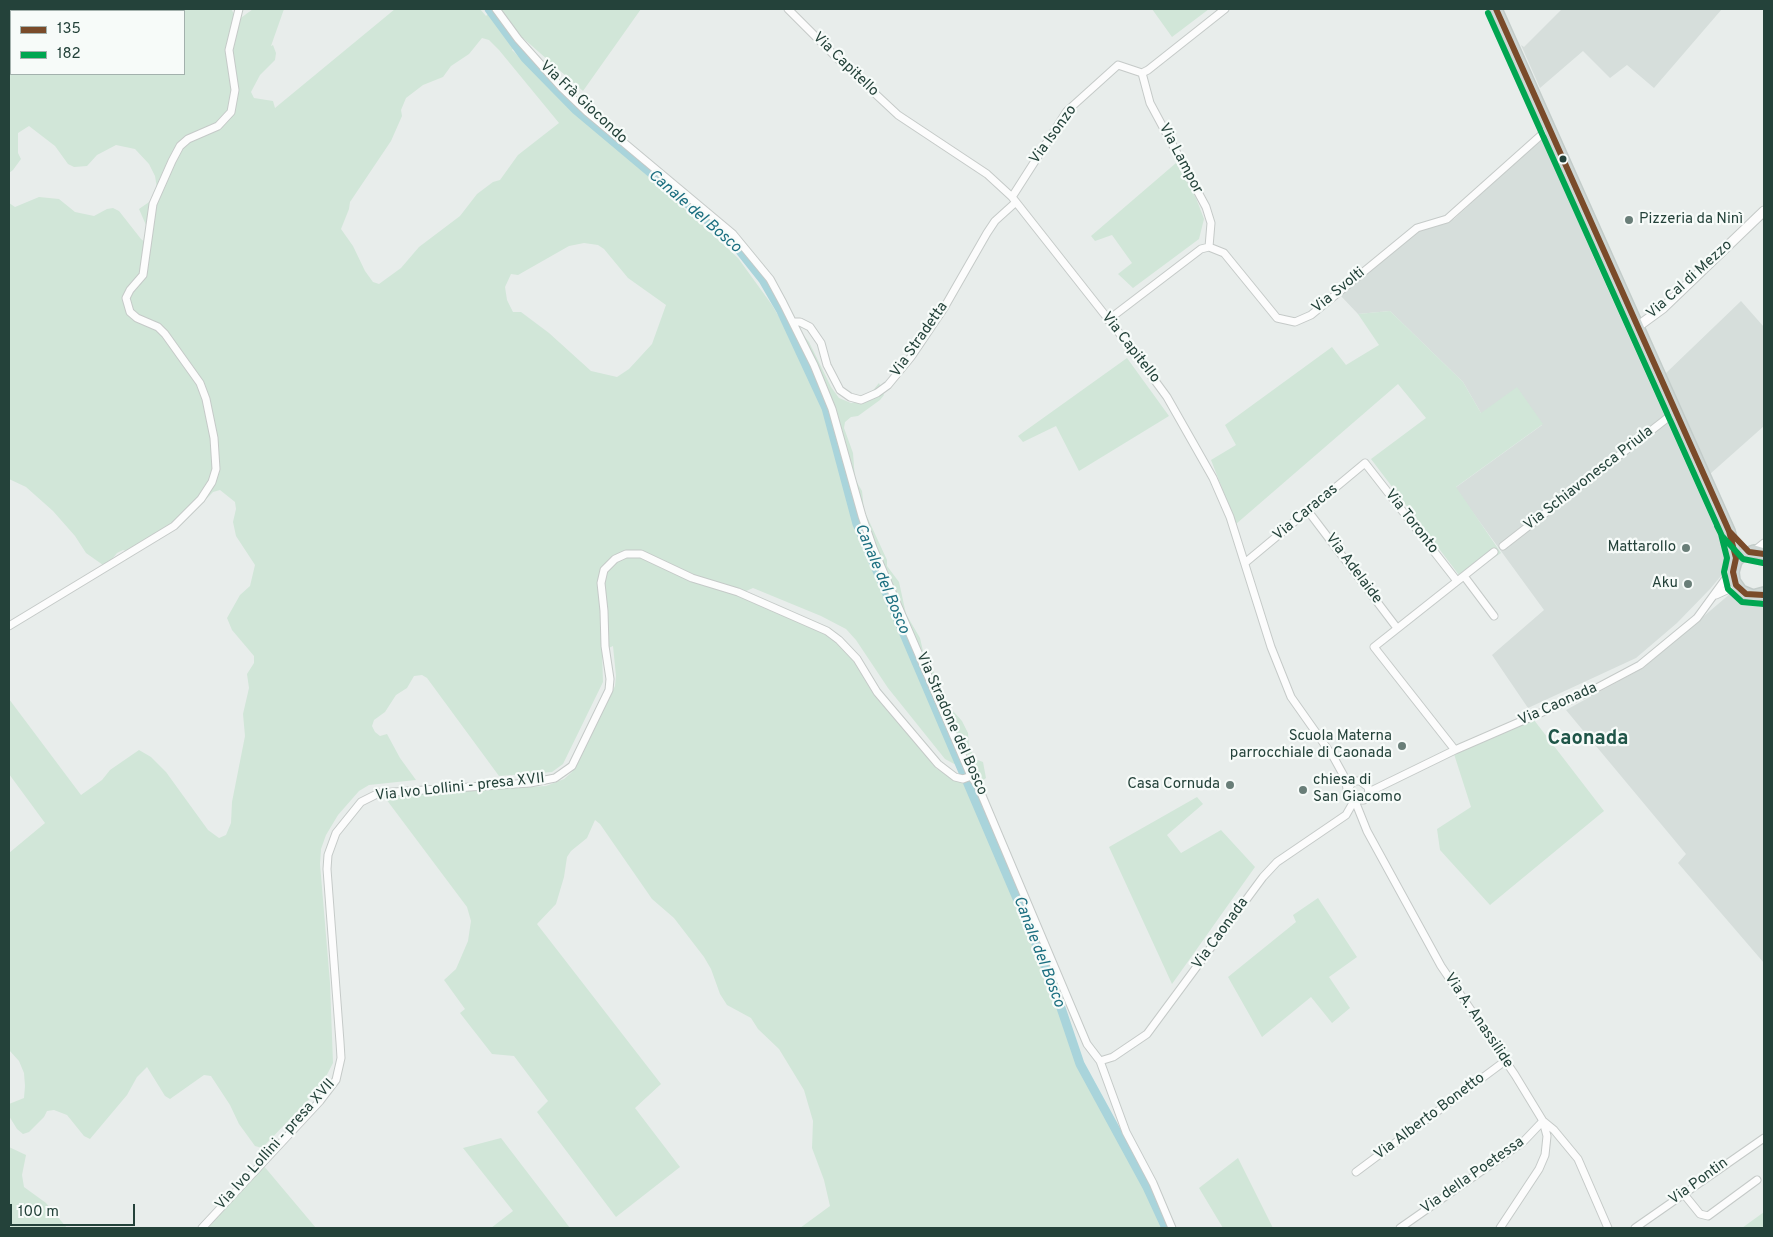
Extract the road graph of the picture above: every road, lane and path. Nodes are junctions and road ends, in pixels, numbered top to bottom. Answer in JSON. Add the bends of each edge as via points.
{"nodes":[{"id":1,"x":239,"y":9,"type":"edge"},
{"id":2,"x":496,"y":9,"type":"edge"},
{"id":3,"x":788,"y":9,"type":"edge"},
{"id":4,"x":1225,"y":9,"type":"edge"},
{"id":5,"x":1496,"y":9,"type":"edge"},
{"id":6,"x":1142,"y":72,"type":"junction"},
{"id":7,"x":1549,"y":128,"type":"junction"},
{"id":8,"x":656,"y":168,"type":"joint"},
{"id":9,"x":1014,"y":200,"type":"junction"},
{"id":10,"x":1764,"y":211,"type":"edge"},
{"id":11,"x":1209,"y":247,"type":"junction"},
{"id":12,"x":1108,"y":320,"type":"junction"},
{"id":13,"x":793,"y":322,"type":"junction"},
{"id":14,"x":1637,"y":327,"type":"junction"},
{"id":15,"x":1675,"y":412,"type":"junction"},
{"id":16,"x":1365,"y":463,"type":"joint"},
{"id":17,"x":1308,"y":511,"type":"junction"},
{"id":18,"x":1729,"y":531,"type":"junction"},
{"id":19,"x":1764,"y":543,"type":"edge"},
{"id":20,"x":1503,"y":546,"type":"dead end"},
{"id":21,"x":1494,"y":552,"type":"dead end"},
{"id":22,"x":1756,"y":552,"type":"edge"},
{"id":23,"x":1246,"y":562,"type":"junction"},
{"id":24,"x":1734,"y":567,"type":"junction"},
{"id":25,"x":1464,"y":576,"type":"junction"},
{"id":26,"x":1457,"y":581,"type":"junction"},
{"id":27,"x":1741,"y":591,"type":"junction"},
{"id":28,"x":1763,"y":594,"type":"edge"},
{"id":29,"x":1716,"y":595,"type":"junction"},
{"id":30,"x":1494,"y":616,"type":"dead end"},
{"id":31,"x":9,"y":626,"type":"edge"},
{"id":32,"x":1397,"y":628,"type":"junction"},
{"id":33,"x":1455,"y":750,"type":"junction"},
{"id":34,"x":968,"y":777,"type":"junction"},
{"id":35,"x":1346,"y":778,"type":"junction"},
{"id":36,"x":1355,"y":781,"type":"junction"},
{"id":37,"x":1365,"y":783,"type":"junction"},
{"id":38,"x":1380,"y":784,"type":"junction"},
{"id":39,"x":1368,"y":794,"type":"junction"},
{"id":40,"x":1352,"y":798,"type":"junction"},
{"id":41,"x":1359,"y":812,"type":"junction"},
{"id":42,"x":1100,"y":1061,"type":"junction"},
{"id":43,"x":1505,"y":1061,"type":"junction"},
{"id":44,"x":1543,"y":1121,"type":"junction"},
{"id":45,"x":1764,"y":1138,"type":"edge"},
{"id":46,"x":1356,"y":1172,"type":"dead end"},
{"id":47,"x":1756,"y":1180,"type":"dead end"},
{"id":48,"x":1683,"y":1194,"type":"junction"},
{"id":49,"x":202,"y":1228,"type":"edge"},
{"id":50,"x":1172,"y":1228,"type":"edge"},
{"id":51,"x":1400,"y":1228,"type":"edge"},
{"id":52,"x":1500,"y":1228,"type":"edge"},
{"id":53,"x":1608,"y":1228,"type":"edge"},
{"id":54,"x":1635,"y":1228,"type":"edge"}],
"edges":[{"from":1,"to":31,"type":"street","via":[[229,50],[235,90],[231,112],[218,126],[180,146],[152,204],[143,275],[126,298],[130,312],[165,334],[200,383],[214,438],[216,469],[212,482],[201,499],[174,526]]},
{"from":2,"to":8,"type":"street","name":"Via Frà Giocondo","via":[[518,39],[586,111]]},
{"from":3,"to":9,"type":"street","name":"Via Capitello","via":[[898,115],[987,174]]},
{"from":4,"to":6,"type":"street"},
{"from":5,"to":7,"type":"main road"},
{"from":6,"to":9,"type":"street","name":"Via Isonzo","via":[[1118,65],[1068,111]]},
{"from":6,"to":11,"type":"street","name":"Via Lampor","via":[[1150,103],[1206,207],[1211,223]]},
{"from":7,"to":11,"type":"street","name":"Via Svolti","via":[[1447,220],[1416,228],[1311,315],[1295,322],[1277,318],[1224,253]]},
{"from":7,"to":14,"type":"main road"},
{"from":8,"to":13,"type":"street","name":"Via Stradone del Bosco","via":[[733,234],[770,279]]},
{"from":9,"to":12,"type":"street","name":"Via Capitello"},
{"from":9,"to":13,"type":"street","name":"Via Stradetta","via":[[991,227],[912,357],[877,393],[861,400],[840,390],[833,380],[822,345],[810,327]]},
{"from":10,"to":14,"type":"street","name":"Via Cal di Mezzo","via":[[1663,308]]},
{"from":11,"to":12,"type":"street","via":[[1201,249]]},
{"from":12,"to":23,"type":"street","name":"Via Capitello","via":[[1167,397],[1195,444],[1226,509]]},
{"from":13,"to":34,"type":"street","name":"Via Stradone del Bosco","via":[[832,409],[873,548]]},
{"from":14,"to":15,"type":"main road"},
{"from":15,"to":18,"type":"main road"},
{"from":15,"to":20,"type":"street","name":"Via Schiavonesca Priula"},
{"from":16,"to":17,"type":"street","name":"Via Caracas"},
{"from":16,"to":26,"type":"street","name":"Via Toronto"},
{"from":17,"to":23,"type":"street","name":"Via Caracas"},
{"from":17,"to":32,"type":"street","name":"Via Adelaide"},
{"from":18,"to":22,"type":"main road"},
{"from":18,"to":24,"type":"main road","via":[[1736,558]]},
{"from":19,"to":22,"type":"street"},
{"from":21,"to":25,"type":"street"},
{"from":22,"to":24,"type":"main road","via":[[1742,556]]},
{"from":23,"to":35,"type":"street","name":"Via Capitello","via":[[1271,647],[1291,697]]},
{"from":24,"to":27,"type":"main road","via":[[1734,580]]},
{"from":24,"to":29,"type":"street","name":"Via Caonada"},
{"from":25,"to":26,"type":"street"},
{"from":25,"to":30,"type":"street"},
{"from":26,"to":32,"type":"street"},
{"from":27,"to":28,"type":"main road","via":[[1752,596]]},
{"from":27,"to":29,"type":"street","via":[[1729,589]]},
{"from":29,"to":33,"type":"street","name":"Via Caonada","via":[[1697,618],[1640,665],[1591,691]]},
{"from":32,"to":33,"type":"street","via":[[1374,647]]},
{"from":33,"to":38,"type":"street","name":"Via Caonada"},
{"from":34,"to":42,"type":"street","name":"Via Stradone del Bosco","via":[[978,786],[1087,1044]]},
{"from":34,"to":49,"type":"street","name":"Via Ivo Lollini - presa XVII","via":[[948,772],[938,764],[877,692],[857,659],[827,631],[738,592],[692,578],[641,554],[626,554],[615,559],[604,570],[601,583],[609,690],[572,766],[556,778],[530,783],[379,793],[361,802],[336,833],[327,869],[341,1058],[336,1080]]},
{"from":35,"to":36,"type":"street"},
{"from":35,"to":40,"type":"street","name":"Via Capitello"},
{"from":36,"to":37,"type":"street","name":"Via Caonada"},
{"from":36,"to":40,"type":"street","name":"Via Caonada","via":[[1348,788]]},
{"from":37,"to":38,"type":"street","name":"Via Caonada"},
{"from":37,"to":39,"type":"street"},
{"from":38,"to":39,"type":"street","name":"Via Caonada"},
{"from":39,"to":40,"type":"street","name":"Via Caonada","via":[[1364,800]]},
{"from":39,"to":41,"type":"street"},
{"from":40,"to":41,"type":"street","name":"Via A. Anassilide"},
{"from":40,"to":42,"type":"street","name":"Via Caonada","via":[[1346,815],[1277,862],[1263,877],[1147,1034],[1113,1057]]},
{"from":41,"to":43,"type":"street","name":"Via A. Anassilide","via":[[1440,966]]},
{"from":42,"to":50,"type":"street","name":"Via Stradone del Bosco","via":[[1126,1132]]},
{"from":43,"to":44,"type":"street","name":"Via A. Anassilide"},
{"from":43,"to":46,"type":"street","name":"Via Alberto Bonetto"},
{"from":44,"to":51,"type":"street","name":"Via della Poetessa","via":[[1523,1142]]},
{"from":44,"to":52,"type":"street","name":"Via A. Anassilide","via":[[1547,1136],[1545,1155]]},
{"from":44,"to":53,"type":"street","via":[[1578,1159]]},
{"from":45,"to":48,"type":"street","name":"Via Pontin"},
{"from":47,"to":48,"type":"street","via":[[1708,1216],[1700,1214]]},
{"from":48,"to":54,"type":"street","name":"Via Pontin"}]}
